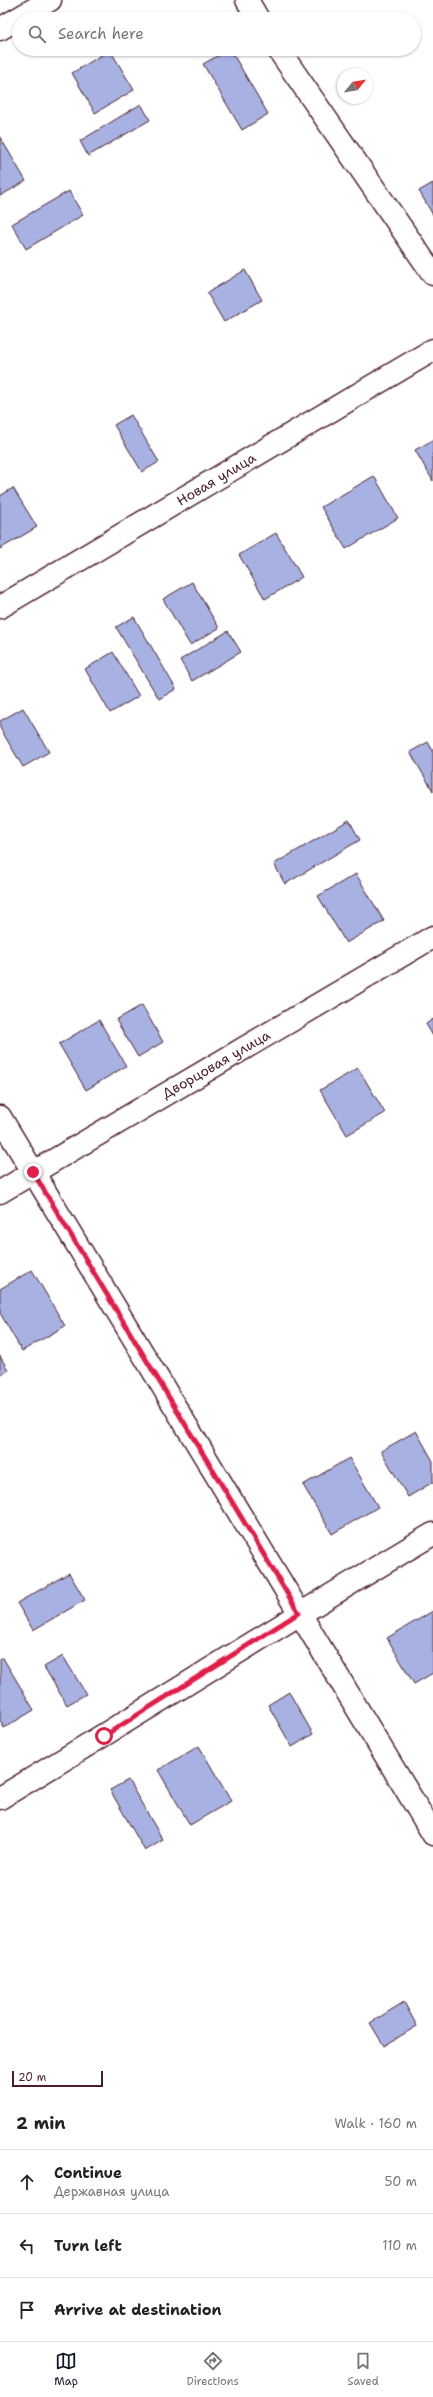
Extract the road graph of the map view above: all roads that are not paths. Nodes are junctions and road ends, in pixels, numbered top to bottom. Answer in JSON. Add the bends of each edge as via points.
{"nodes":[{"id":1,"x":50,"y":0,"type":"edge"},
{"id":2,"x":247,"y":0,"type":"edge"},
{"id":3,"x":29,"y":12,"type":"edge"},
{"id":4,"x":254,"y":12,"type":"edge"},
{"id":5,"x":12,"y":22,"type":"edge"},
{"id":6,"x":0,"y":29,"type":"edge"},
{"id":7,"x":283,"y":56,"type":"edge"},
{"id":8,"x":433,"y":274,"type":"edge"},
{"id":9,"x":433,"y":350,"type":"edge"},
{"id":10,"x":0,"y":607,"type":"edge"},
{"id":11,"x":433,"y":937,"type":"edge"},
{"id":12,"x":0,"y":1117,"type":"edge"},
{"id":13,"x":33,"y":1172,"type":"junction"},
{"id":14,"x":0,"y":1192,"type":"edge"},
{"id":15,"x":433,"y":1534,"type":"edge"},
{"id":16,"x":299,"y":1613,"type":"junction"},
{"id":17,"x":0,"y":1798,"type":"edge"},
{"id":18,"x":433,"y":1834,"type":"edge"}],
"edges":[{"from":1,"to":3,"type":"street"},
{"from":2,"to":4,"type":"street"},
{"from":5,"to":6,"type":"street"},
{"from":7,"to":8,"type":"street"},
{"from":9,"to":10,"type":"street","name":"Новая улица"},
{"from":11,"to":13,"type":"street","name":"Дворцовая улица"},
{"from":12,"to":13,"type":"street"},
{"from":13,"to":14,"type":"street","name":"Дворцовая улица"},
{"from":13,"to":16,"type":"street"},
{"from":15,"to":16,"type":"street"},
{"from":16,"to":17,"type":"street"},
{"from":16,"to":18,"type":"street"}]}
